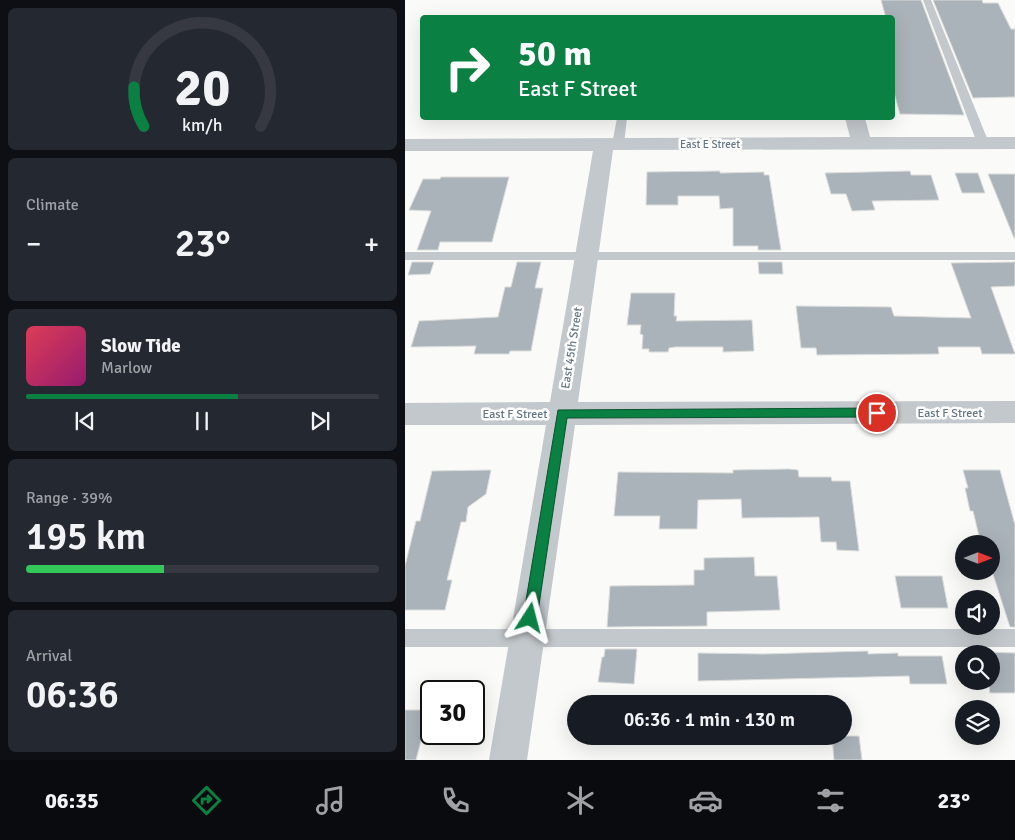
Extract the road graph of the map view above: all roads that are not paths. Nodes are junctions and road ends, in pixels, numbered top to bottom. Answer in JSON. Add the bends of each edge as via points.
{"nodes":[{"id":1,"x":927,"y":0,"type":"edge"},
{"id":2,"x":621,"y":120,"type":"edge"},
{"id":3,"x":856,"y":120,"type":"edge"},
{"id":4,"x":983,"y":143,"type":"junction"},
{"id":5,"x":1015,"y":143,"type":"edge"},
{"id":6,"x":611,"y":144,"type":"junction"},
{"id":7,"x":862,"y":144,"type":"junction"},
{"id":8,"x":405,"y":145,"type":"edge"},
{"id":9,"x":587,"y":255,"type":"junction"},
{"id":10,"x":405,"y":256,"type":"edge"},
{"id":11,"x":1015,"y":256,"type":"edge"},
{"id":12,"x":1015,"y":412,"type":"edge"},
{"id":13,"x":562,"y":413,"type":"junction"},
{"id":14,"x":405,"y":414,"type":"edge"},
{"id":15,"x":527,"y":637,"type":"junction"},
{"id":16,"x":405,"y":638,"type":"edge"},
{"id":17,"x":1015,"y":638,"type":"edge"},
{"id":18,"x":508,"y":760,"type":"edge"}],
"edges":[{"from":1,"to":4,"type":"lane"},
{"from":2,"to":6,"type":"lane","name":"East 45th Street"},
{"from":3,"to":7,"type":"street"},
{"from":4,"to":5,"type":"street","name":"East E Street"},
{"from":4,"to":7,"type":"street","name":"East E Street"},
{"from":6,"to":7,"type":"street","name":"East E Street"},
{"from":6,"to":8,"type":"street","name":"East E Street"},
{"from":6,"to":9,"type":"street","name":"East 45th Street"},
{"from":9,"to":10,"type":"lane"},
{"from":9,"to":11,"type":"lane"},
{"from":9,"to":13,"type":"street","name":"East 45th Street"},
{"from":12,"to":13,"type":"street","name":"East F Street"},
{"from":13,"to":14,"type":"street","name":"East F Street"},
{"from":13,"to":15,"type":"street","name":"East 45th Street"},
{"from":15,"to":16,"type":"lane"},
{"from":15,"to":17,"type":"lane"},
{"from":15,"to":18,"type":"street","name":"East 45th Street"}]}
